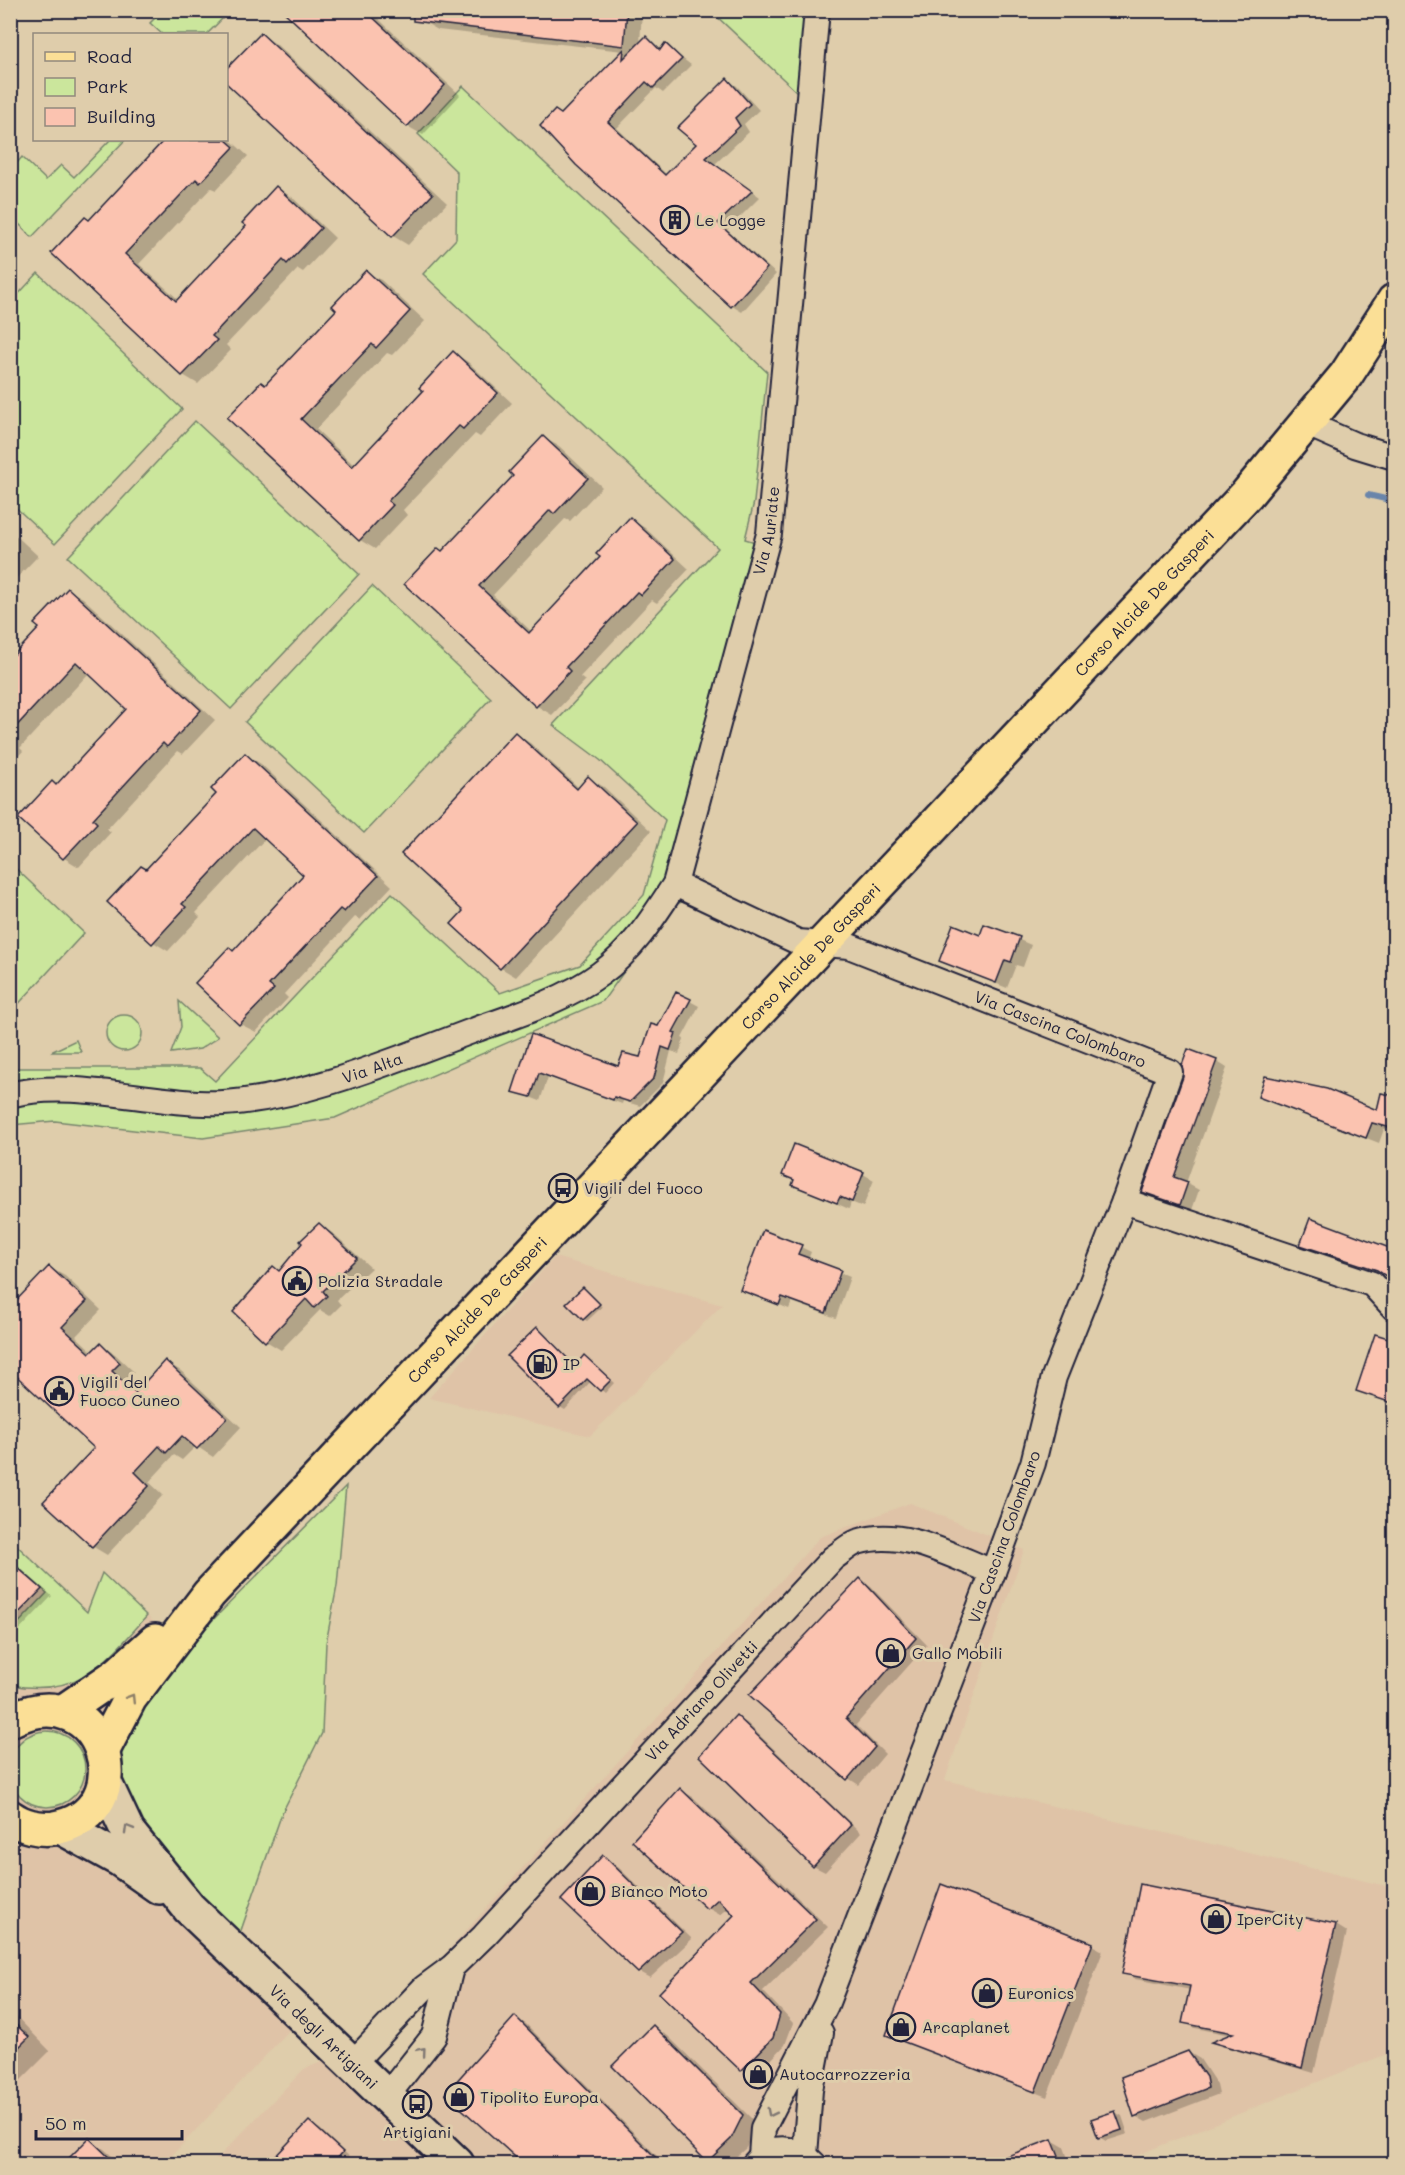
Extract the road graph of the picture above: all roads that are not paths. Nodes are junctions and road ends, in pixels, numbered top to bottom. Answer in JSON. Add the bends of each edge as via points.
{"nodes":[{"id":1,"x":817,"y":10,"type":"edge"},
{"id":2,"x":1395,"y":301,"type":"edge"},
{"id":3,"x":1305,"y":423,"type":"junction"},
{"id":4,"x":1395,"y":457,"type":"edge"},
{"id":5,"x":675,"y":884,"type":"junction"},
{"id":6,"x":821,"y":945,"type":"junction"},
{"id":7,"x":10,"y":1095,"type":"edge"},
{"id":8,"x":1124,"y":1201,"type":"junction"},
{"id":9,"x":1395,"y":1308,"type":"edge"},
{"id":10,"x":993,"y":1572,"type":"junction"},
{"id":11,"x":209,"y":1594,"type":"junction"},
{"id":12,"x":16,"y":1711,"type":"edge"},
{"id":13,"x":64,"y":1711,"type":"junction"},
{"id":14,"x":103,"y":1750,"type":"junction"},
{"id":15,"x":105,"y":1783,"type":"junction"},
{"id":16,"x":29,"y":1828,"type":"edge"},
{"id":17,"x":189,"y":1908,"type":"junction"},
{"id":18,"x":451,"y":1968,"type":"junction"},
{"id":19,"x":826,"y":2005,"type":"junction"},
{"id":20,"x":351,"y":2064,"type":"junction"},
{"id":21,"x":386,"y":2097,"type":"junction"},
{"id":22,"x":758,"y":2160,"type":"edge"},
{"id":23,"x":810,"y":2160,"type":"edge"},
{"id":24,"x":457,"y":2164,"type":"edge"}],
"edges":[{"from":1,"to":5,"type":"street","name":"Via Auriate","via":[[769,534]]},
{"from":2,"to":3,"type":"main road","name":"Corso Alcide De Gasperi","via":[[1346,375]]},
{"from":3,"to":4,"type":"street"},
{"from":3,"to":6,"type":"main road","name":"Corso Alcide De Gasperi","via":[[1247,494]]},
{"from":5,"to":6,"type":"street","via":[[798,942]]},
{"from":5,"to":7,"type":"street","name":"Via Alta","via":[[631,947],[598,976],[576,989],[442,1042],[304,1089],[222,1103],[45,1090]]},
{"from":6,"to":8,"type":"street","name":"Via Cascina Colombaro","via":[[849,946],[1170,1071]]},
{"from":6,"to":11,"type":"main road","name":"Corso Alcide De Gasperi"},
{"from":8,"to":9,"type":"street","via":[[1372,1284]]},
{"from":8,"to":10,"type":"street","name":"Via Cascina Colombaro","via":[[1054,1377],[1033,1463]]},
{"from":10,"to":18,"type":"street","name":"Via Adriano Olivetti","via":[[908,1539],[883,1537],[855,1542],[833,1558]]},
{"from":10,"to":19,"type":"street","name":"Via Cascina Colombaro"},
{"from":11,"to":13,"type":"main road","name":"Corso Alcide De Gasperi","via":[[118,1674]]},
{"from":14,"to":11,"type":"main road","name":"Corso Alcide De Gasperi","one_way":true,"via":[[130,1698]]},
{"from":12,"to":13,"type":"main road"},
{"from":13,"to":14,"type":"main road","via":[[95,1733]]},
{"from":14,"to":15,"type":"main road"},
{"from":15,"to":16,"type":"main road","via":[[99,1798],[76,1821]]},
{"from":17,"to":15,"type":"main road","name":"Via degli Artigiani","one_way":true,"via":[[128,1832]]},
{"from":16,"to":17,"type":"main road","name":"Via degli Artigiani","via":[[118,1859]]},
{"from":17,"to":20,"type":"main road","name":"Via degli Artigiani"},
{"from":18,"to":20,"type":"street","name":"Via Adriano Olivetti","via":[[424,1988]]},
{"from":21,"to":18,"type":"street","one_way":true,"via":[[434,2036]]},
{"from":19,"to":22,"type":"street","name":"Via Cascina Colombaro","one_way":true,"via":[[763,2128]]},
{"from":19,"to":23,"type":"street","name":"Via Cascina Colombaro","via":[[810,2090]]},
{"from":20,"to":21,"type":"main road","name":"Via degli Artigiani"},
{"from":21,"to":24,"type":"main road","name":"Via degli Artigiani"},
{"from":22,"to":23,"type":"street","via":[[775,2150],[791,2149]]}]}
